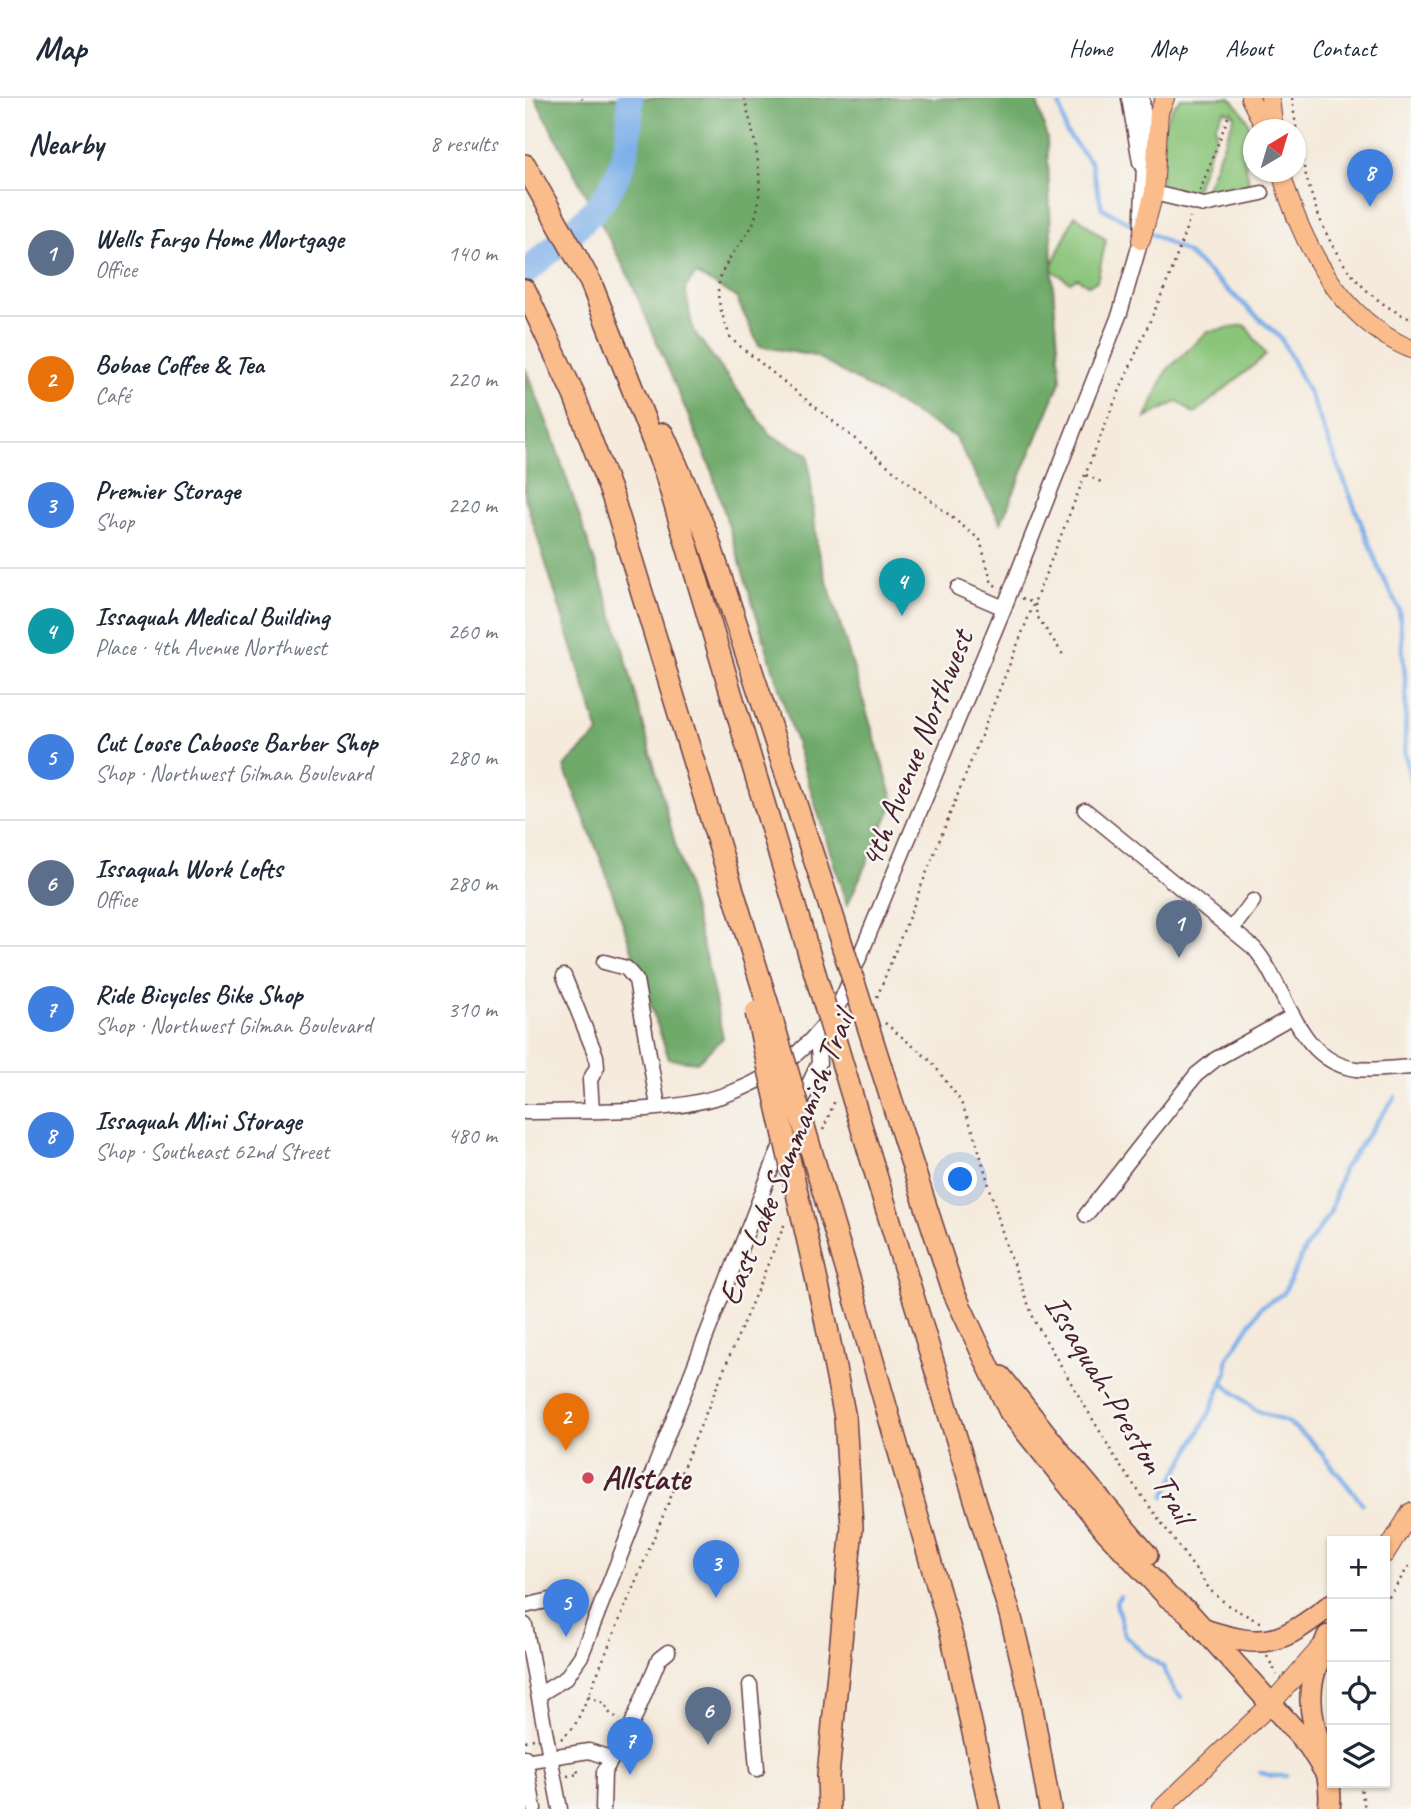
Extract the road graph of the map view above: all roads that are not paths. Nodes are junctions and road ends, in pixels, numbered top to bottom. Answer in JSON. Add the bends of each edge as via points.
{"nodes":[{"id":1,"x":1129,"y":98,"type":"edge"},
{"id":2,"x":1142,"y":98,"type":"edge"},
{"id":3,"x":1165,"y":98,"type":"edge"},
{"id":4,"x":1250,"y":98,"type":"edge"},
{"id":5,"x":1270,"y":99,"type":"edge"},
{"id":6,"x":1260,"y":119,"type":"edge"},
{"id":7,"x":1273,"y":119,"type":"edge"},
{"id":8,"x":525,"y":165,"type":"edge"},
{"id":9,"x":1284,"y":182,"type":"edge"},
{"id":10,"x":1262,"y":192,"type":"dead end"},
{"id":11,"x":1148,"y":196,"type":"junction"},
{"id":12,"x":1139,"y":247,"type":"joint"},
{"id":13,"x":525,"y":290,"type":"edge"},
{"id":14,"x":617,"y":345,"type":"junction"},
{"id":15,"x":1411,"y":349,"type":"edge"},
{"id":16,"x":958,"y":588,"type":"dead end"},
{"id":17,"x":1004,"y":608,"type":"junction"},
{"id":18,"x":1085,"y":810,"type":"dead end"},
{"id":19,"x":1254,"y":901,"type":"dead end"},
{"id":20,"x":1232,"y":929,"type":"junction"},
{"id":21,"x":604,"y":962,"type":"dead end"},
{"id":22,"x":564,"y":976,"type":"dead end"},
{"id":23,"x":761,"y":1007,"type":"junction"},
{"id":24,"x":1293,"y":1016,"type":"junction"},
{"id":25,"x":817,"y":1035,"type":"junction"},
{"id":26,"x":1411,"y":1068,"type":"edge"},
{"id":27,"x":658,"y":1106,"type":"junction"},
{"id":28,"x":592,"y":1111,"type":"junction"},
{"id":29,"x":525,"y":1112,"type":"edge"},
{"id":30,"x":1086,"y":1215,"type":"dead end"},
{"id":31,"x":1411,"y":1512,"type":"edge"},
{"id":32,"x":1390,"y":1546,"type":"edge"},
{"id":33,"x":563,"y":1597,"type":"dead end"},
{"id":34,"x":525,"y":1606,"type":"edge"},
{"id":35,"x":1327,"y":1608,"type":"edge"},
{"id":36,"x":525,"y":1625,"type":"edge"},
{"id":37,"x":1204,"y":1629,"type":"junction"},
{"id":38,"x":1327,"y":1638,"type":"edge"},
{"id":39,"x":1327,"y":1642,"type":"edge"},
{"id":40,"x":668,"y":1652,"type":"dead end"},
{"id":41,"x":750,"y":1685,"type":"dead end"},
{"id":42,"x":540,"y":1693,"type":"junction"},
{"id":43,"x":1271,"y":1704,"type":"junction"},
{"id":44,"x":552,"y":1757,"type":"junction"},
{"id":45,"x":610,"y":1758,"type":"junction"},
{"id":46,"x":525,"y":1760,"type":"edge"},
{"id":47,"x":757,"y":1769,"type":"dead end"},
{"id":48,"x":1327,"y":1770,"type":"edge"},
{"id":49,"x":1327,"y":1774,"type":"edge"},
{"id":50,"x":1329,"y":1788,"type":"edge"},
{"id":51,"x":534,"y":1809,"type":"edge"},
{"id":52,"x":560,"y":1809,"type":"edge"},
{"id":53,"x":603,"y":1809,"type":"edge"},
{"id":54,"x":829,"y":1809,"type":"edge"},
{"id":55,"x":990,"y":1809,"type":"edge"},
{"id":56,"x":1051,"y":1809,"type":"edge"},
{"id":57,"x":1161,"y":1809,"type":"edge"},
{"id":58,"x":1329,"y":1809,"type":"edge"}],
"edges":[{"from":1,"to":11,"type":"street"},
{"from":2,"to":11,"type":"street"},
{"from":3,"to":11,"type":"main road","via":[[1159,111]]},
{"from":4,"to":6,"type":"main road"},
{"from":5,"to":7,"type":"main road"},
{"from":8,"to":14,"type":"highway","via":[[591,283]]},
{"from":9,"to":15,"type":"main road","via":[[1309,247],[1333,285],[1377,330]]},
{"from":10,"to":11,"type":"street","via":[[1203,205]]},
{"from":11,"to":12,"type":"main road"},
{"from":12,"to":17,"type":"street","name":"4th Avenue Northwest","via":[[1112,335]]},
{"from":13,"to":23,"type":"highway","via":[[574,395],[613,498],[734,894]]},
{"from":14,"to":37,"type":"highway","bridge":true,"via":[[706,532],[954,1293],[1010,1412],[1054,1471],[1168,1597]]},
{"from":14,"to":56,"type":"highway","bridge":true,"via":[[691,552],[1010,1614]]},
{"from":16,"to":17,"type":"street"},
{"from":17,"to":25,"type":"street","name":"4th Avenue Northwest","via":[[860,960],[842,999]]},
{"from":18,"to":20,"type":"street"},
{"from":19,"to":20,"type":"street"},
{"from":20,"to":24,"type":"street","via":[[1261,955]]},
{"from":21,"to":27,"type":"street","via":[[626,968],[636,980]]},
{"from":22,"to":28,"type":"street","via":[[596,1056],[590,1080]]},
{"from":23,"to":54,"type":"highway","bridge":true,"via":[[845,1418],[852,1527],[828,1776]]},
{"from":23,"to":55,"type":"highway","bridge":true,"via":[[856,1303],[951,1633]]},
{"from":24,"to":26,"type":"street","via":[[1312,1044],[1337,1063],[1357,1069]]},
{"from":24,"to":30,"type":"street","via":[[1196,1075]]},
{"from":25,"to":27,"type":"street","name":"4th Avenue Northwest","via":[[781,1068],[747,1089],[699,1103]]},
{"from":25,"to":42,"type":"street","via":[[819,1063],[763,1186],[581,1656],[566,1678]]},
{"from":27,"to":28,"type":"street","name":"4th Avenue Northwest"},
{"from":28,"to":29,"type":"street","name":"4th Avenue Northwest"},
{"from":31,"to":32,"type":"main road"},
{"from":33,"to":34,"type":"street"},
{"from":35,"to":37,"type":"highway","via":[[1273,1640],[1247,1643]]},
{"from":36,"to":42,"type":"street"},
{"from":37,"to":43,"type":"highway"},
{"from":38,"to":43,"type":"main road"},
{"from":39,"to":48,"type":"highway","via":[[1310,1698]]},
{"from":40,"to":45,"type":"street","via":[[659,1660],[632,1724]]},
{"from":41,"to":47,"type":"street"},
{"from":42,"to":44,"type":"street"},
{"from":43,"to":49,"type":"highway","via":[[1315,1753]]},
{"from":43,"to":57,"type":"main road"},
{"from":44,"to":45,"type":"street","via":[[589,1751]]},
{"from":44,"to":46,"type":"street"},
{"from":44,"to":52,"type":"street"},
{"from":45,"to":53,"type":"street","via":[[602,1782]]},
{"from":46,"to":51,"type":"street"},
{"from":50,"to":58,"type":"highway"}]}
